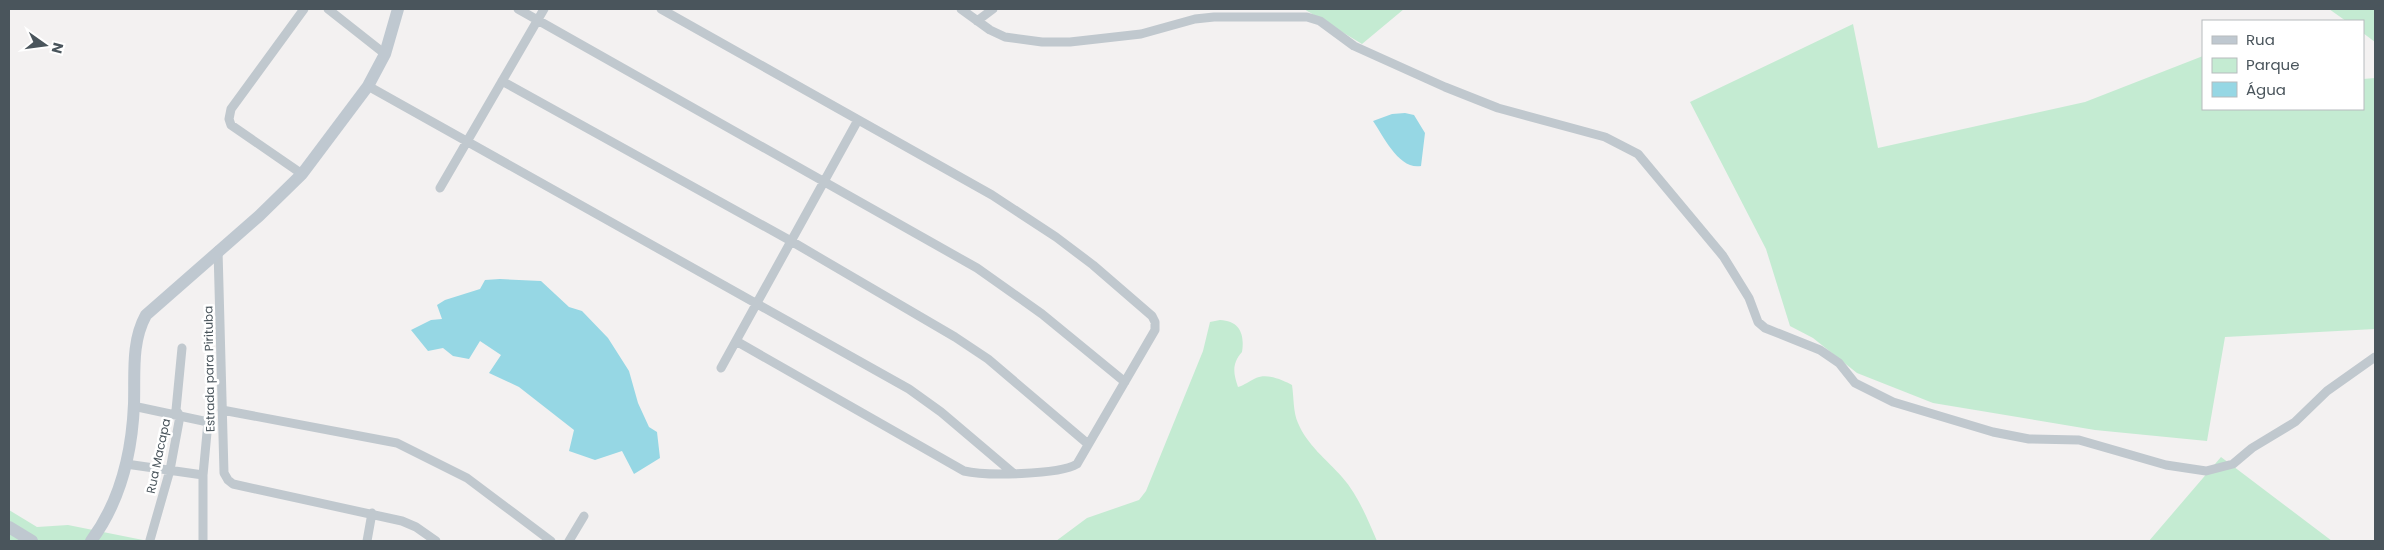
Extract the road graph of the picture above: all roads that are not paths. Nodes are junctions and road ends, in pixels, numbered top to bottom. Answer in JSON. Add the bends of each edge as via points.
{"nodes":[{"id":1,"x":304,"y":9,"type":"edge"},
{"id":2,"x":328,"y":9,"type":"edge"},
{"id":3,"x":398,"y":9,"type":"edge"},
{"id":4,"x":518,"y":9,"type":"edge"},
{"id":5,"x":544,"y":9,"type":"edge"},
{"id":6,"x":661,"y":9,"type":"edge"},
{"id":7,"x":961,"y":9,"type":"edge"},
{"id":8,"x":993,"y":9,"type":"edge"},
{"id":9,"x":972,"y":16,"type":"edge"},
{"id":10,"x":538,"y":19,"type":"junction"},
{"id":11,"x":385,"y":54,"type":"junction"},
{"id":12,"x":502,"y":81,"type":"junction"},
{"id":13,"x":368,"y":86,"type":"junction"},
{"id":14,"x":858,"y":120,"type":"junction"},
{"id":15,"x":467,"y":141,"type":"junction"},
{"id":16,"x":302,"y":174,"type":"junction"},
{"id":17,"x":824,"y":183,"type":"junction"},
{"id":18,"x":440,"y":188,"type":"dead end"},
{"id":19,"x":791,"y":241,"type":"junction"},
{"id":20,"x":218,"y":250,"type":"junction"},
{"id":21,"x":758,"y":302,"type":"junction"},
{"id":22,"x":736,"y":341,"type":"junction"},
{"id":23,"x":182,"y":348,"type":"dead end"},
{"id":24,"x":2375,"y":357,"type":"edge"},
{"id":25,"x":722,"y":368,"type":"dead end"},
{"id":26,"x":1126,"y":382,"type":"junction"},
{"id":27,"x":134,"y":406,"type":"junction"},
{"id":28,"x":222,"y":410,"type":"junction"},
{"id":29,"x":180,"y":416,"type":"junction"},
{"id":30,"x":1088,"y":444,"type":"junction"},
{"id":31,"x":126,"y":464,"type":"junction"},
{"id":32,"x":170,"y":470,"type":"junction"},
{"id":33,"x":1013,"y":473,"type":"junction"},
{"id":34,"x":203,"y":475,"type":"junction"},
{"id":35,"x":372,"y":513,"type":"junction"},
{"id":36,"x":584,"y":516,"type":"dead end"},
{"id":37,"x":9,"y":527,"type":"edge"},
{"id":38,"x":99,"y":535,"type":"edge"},
{"id":39,"x":150,"y":540,"type":"edge"},
{"id":40,"x":32,"y":541,"type":"edge"},
{"id":41,"x":91,"y":541,"type":"edge"},
{"id":42,"x":203,"y":541,"type":"edge"},
{"id":43,"x":367,"y":541,"type":"edge"},
{"id":44,"x":436,"y":541,"type":"edge"},
{"id":45,"x":551,"y":541,"type":"edge"},
{"id":46,"x":569,"y":541,"type":"edge"}],
"edges":[{"from":1,"to":16,"type":"street","via":[[231,109],[229,119],[231,125]]},
{"from":2,"to":11,"type":"street"},
{"from":3,"to":11,"type":"main road"},
{"from":4,"to":10,"type":"street"},
{"from":5,"to":10,"type":"street"},
{"from":6,"to":14,"type":"street"},
{"from":7,"to":9,"type":"street"},
{"from":8,"to":9,"type":"street"},
{"from":9,"to":24,"type":"street","via":[[1006,37],[1070,42],[1141,34],[1195,19],[1294,16],[1320,22],[1354,46],[1498,108],[1586,131],[1623,145],[1638,154],[1723,256],[1749,298],[1758,322],[1765,328],[1820,350],[1839,363],[1855,383],[1879,396],[1994,432],[2029,439],[2080,440],[2166,465],[2206,471],[2225,467],[2296,422],[2327,391]]},
{"from":10,"to":12,"type":"street"},
{"from":10,"to":17,"type":"street"},
{"from":11,"to":13,"type":"main road"},
{"from":12,"to":15,"type":"street"},
{"from":12,"to":19,"type":"street"},
{"from":13,"to":15,"type":"street"},
{"from":13,"to":16,"type":"main road"},
{"from":14,"to":17,"type":"street"},
{"from":14,"to":26,"type":"street","via":[[992,196],[1056,237],[1152,316],[1154,330]]},
{"from":15,"to":18,"type":"street"},
{"from":15,"to":21,"type":"street"},
{"from":16,"to":20,"type":"main road"},
{"from":17,"to":19,"type":"street"},
{"from":17,"to":26,"type":"street","via":[[977,268],[1042,314]]},
{"from":19,"to":21,"type":"street"},
{"from":19,"to":30,"type":"street","via":[[988,359]]},
{"from":20,"to":27,"type":"main road","via":[[146,315],[136,346]]},
{"from":20,"to":28,"type":"street","name":"Estrada para Pirituba"},
{"from":21,"to":22,"type":"street"},
{"from":21,"to":33,"type":"street","via":[[909,388]]},
{"from":22,"to":25,"type":"street"},
{"from":22,"to":33,"type":"street","via":[[964,471]]},
{"from":23,"to":29,"type":"street","name":"Rua Macapa","via":[[176,410]]},
{"from":26,"to":30,"type":"street"},
{"from":27,"to":29,"type":"street"},
{"from":27,"to":31,"type":"main road"},
{"from":28,"to":35,"type":"street","name":"Estrada para Pirituba","via":[[224,473],[233,484]]},
{"from":28,"to":45,"type":"street","via":[[397,443],[467,478]]},
{"from":29,"to":32,"type":"street","name":"Rua Macapa"},
{"from":29,"to":34,"type":"street","name":"Estrada para Pirituba","via":[[208,422]]},
{"from":30,"to":33,"type":"street","via":[[1077,464],[1070,468]]},
{"from":31,"to":32,"type":"street"},
{"from":31,"to":38,"type":"main road"},
{"from":32,"to":34,"type":"street"},
{"from":32,"to":39,"type":"street","name":"Rua Macapa"},
{"from":34,"to":42,"type":"street","name":"Estrada para Pirituba"},
{"from":35,"to":43,"type":"street"},
{"from":35,"to":44,"type":"street","via":[[402,520]]},
{"from":36,"to":46,"type":"street"},
{"from":37,"to":40,"type":"main road"},
{"from":38,"to":41,"type":"main road"}]}
